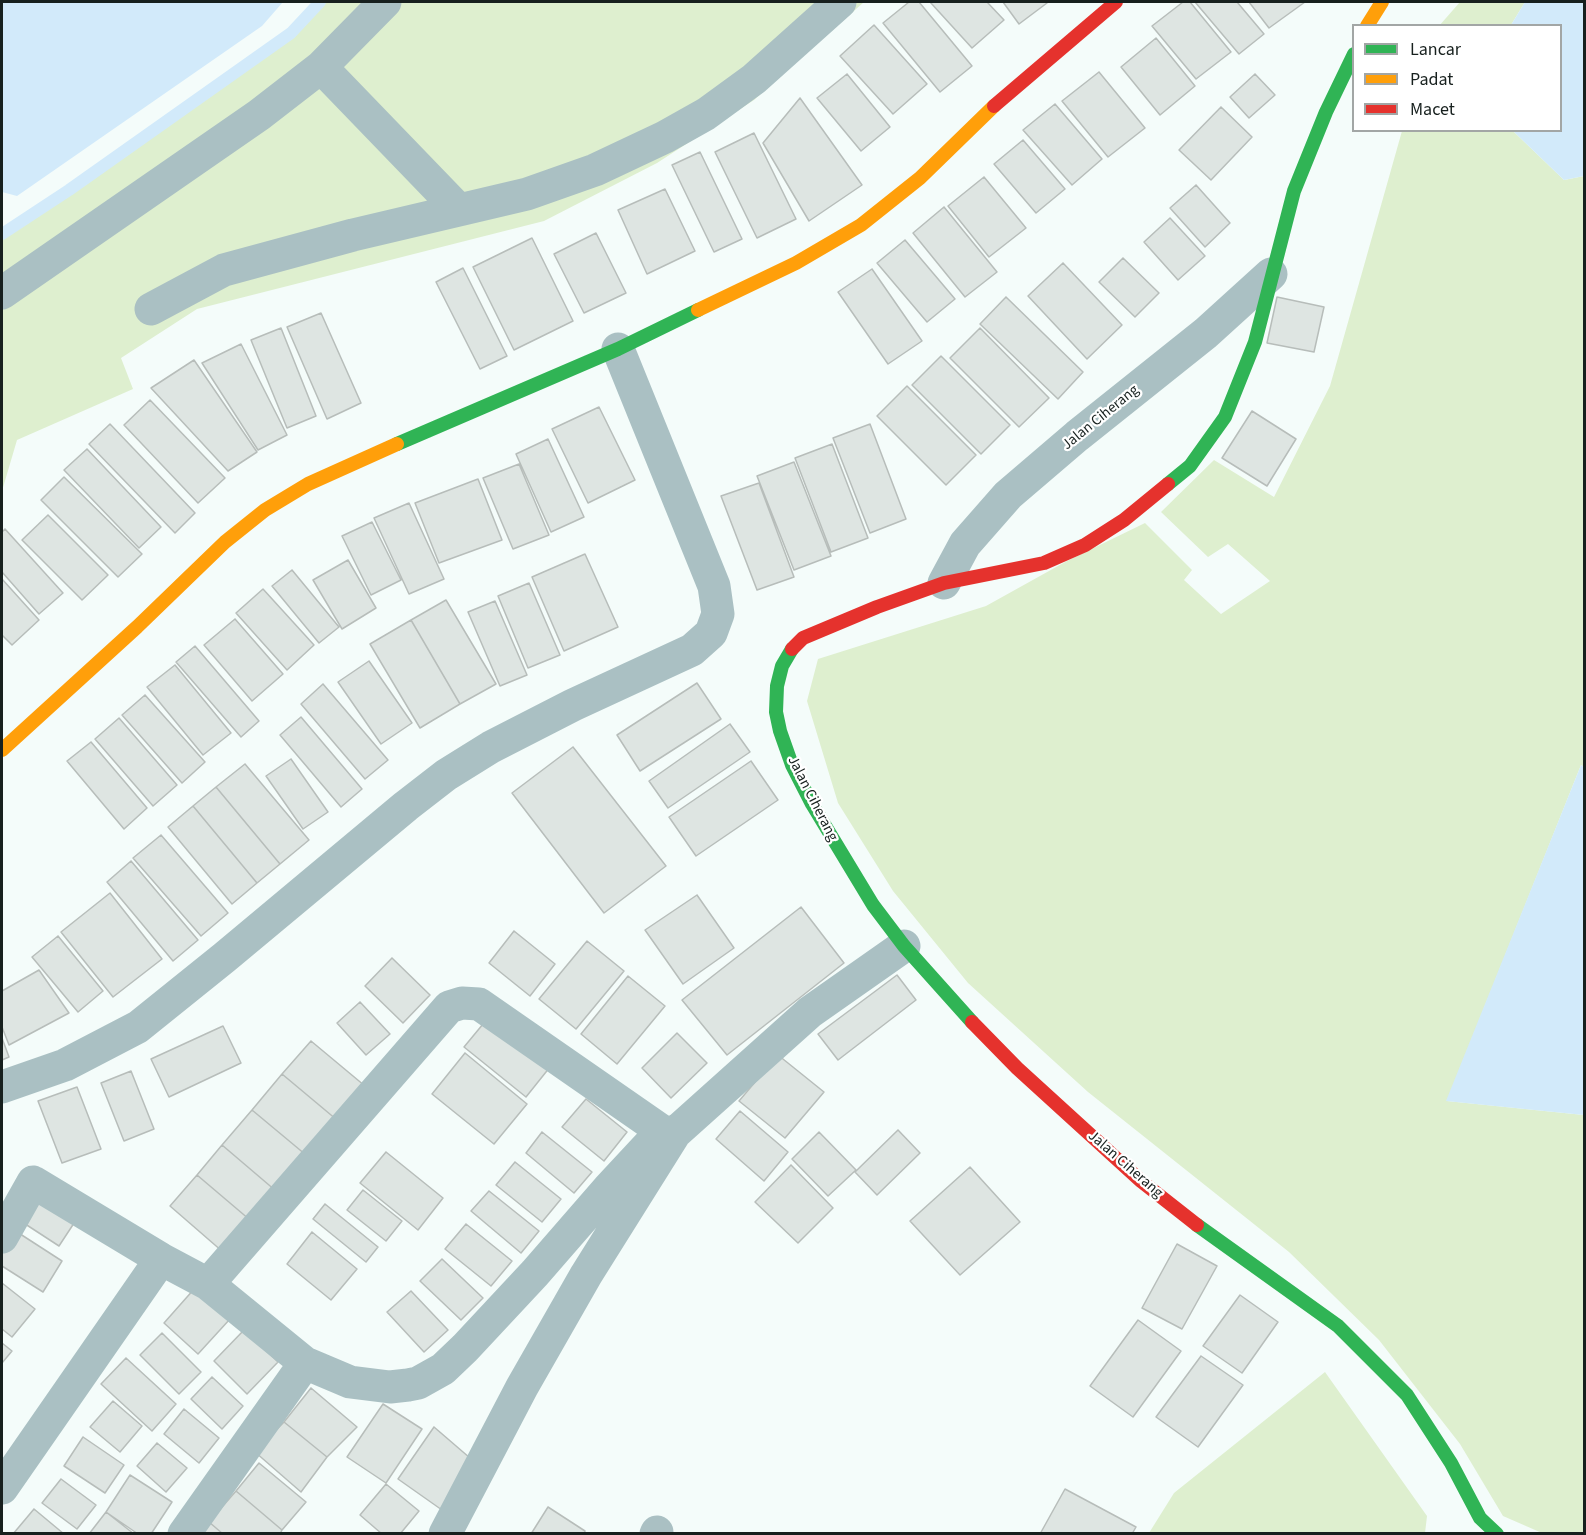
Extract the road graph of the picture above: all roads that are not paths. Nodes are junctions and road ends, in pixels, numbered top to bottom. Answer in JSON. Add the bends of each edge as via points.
{"nodes":[{"id":1,"x":385,"y":2,"type":"edge"},
{"id":2,"x":840,"y":2,"type":"edge"},
{"id":3,"x":1116,"y":2,"type":"edge"},
{"id":4,"x":1382,"y":2,"type":"edge"},
{"id":5,"x":1369,"y":24,"type":"edge"},
{"id":6,"x":1352,"y":56,"type":"edge"},
{"id":7,"x":321,"y":67,"type":"junction"},
{"id":8,"x":459,"y":210,"type":"junction"},
{"id":9,"x":1271,"y":274,"type":"junction"},
{"id":10,"x":2,"y":294,"type":"edge"},
{"id":11,"x":151,"y":309,"type":"dead end"},
{"id":12,"x":618,"y":349,"type":"junction"},
{"id":13,"x":944,"y":584,"type":"junction"},
{"id":14,"x":2,"y":750,"type":"edge"},
{"id":15,"x":904,"y":945,"type":"junction"},
{"id":16,"x":2,"y":1087,"type":"edge"},
{"id":17,"x":668,"y":1132,"type":"junction"},
{"id":18,"x":2,"y":1237,"type":"edge"},
{"id":19,"x":161,"y":1259,"type":"junction"},
{"id":20,"x":208,"y":1284,"type":"junction"},
{"id":21,"x":305,"y":1363,"type":"junction"},
{"id":22,"x":2,"y":1488,"type":"edge"},
{"id":23,"x":1485,"y":1528,"type":"edge"},
{"id":24,"x":184,"y":1533,"type":"edge"},
{"id":25,"x":445,"y":1533,"type":"edge"}],
"edges":[{"from":1,"to":7,"type":"street"},
{"from":2,"to":8,"type":"street","via":[[754,79],[706,114],[665,137],[595,170],[527,194]]},
{"from":3,"to":12,"type":"street","via":[[1007,93],[920,178],[861,225],[796,263]]},
{"from":4,"to":5,"type":"street"},
{"from":6,"to":9,"type":"street","via":[[1294,191]]},
{"from":7,"to":8,"type":"street"},
{"from":7,"to":10,"type":"street","via":[[260,115]]},
{"from":8,"to":11,"type":"street","via":[[224,270]]},
{"from":9,"to":13,"type":"street","name":"Jalan Ciherang","via":[[1206,333],[1008,495],[965,544]]},
{"from":9,"to":13,"type":"street","via":[[1244,373],[1225,417],[1190,466],[1124,520],[1085,544],[1044,563]]},
{"from":12,"to":14,"type":"street","via":[[358,461],[265,510],[225,542]]},
{"from":12,"to":16,"type":"street","via":[[714,586],[718,614],[711,633],[692,650],[573,705],[446,775],[138,1027],[65,1065]]},
{"from":13,"to":15,"type":"street","name":"Jalan Ciherang","via":[[803,639],[782,666],[777,686],[776,712],[792,765],[846,862]]},
{"from":15,"to":17,"type":"street","via":[[810,1012]]},
{"from":15,"to":23,"type":"street","name":"Jalan Ciherang","via":[[1017,1068],[1141,1181],[1338,1326],[1377,1363],[1407,1395],[1428,1426]]},
{"from":17,"to":20,"type":"street","via":[[479,1004],[449,1007]]},
{"from":17,"to":21,"type":"street","via":[[443,1370],[418,1383],[390,1387],[350,1382]]},
{"from":17,"to":25,"type":"street","via":[[522,1387]]},
{"from":18,"to":19,"type":"street","via":[[33,1182]]},
{"from":19,"to":20,"type":"street"},
{"from":19,"to":22,"type":"street"},
{"from":20,"to":21,"type":"street"},
{"from":21,"to":24,"type":"street"}]}
